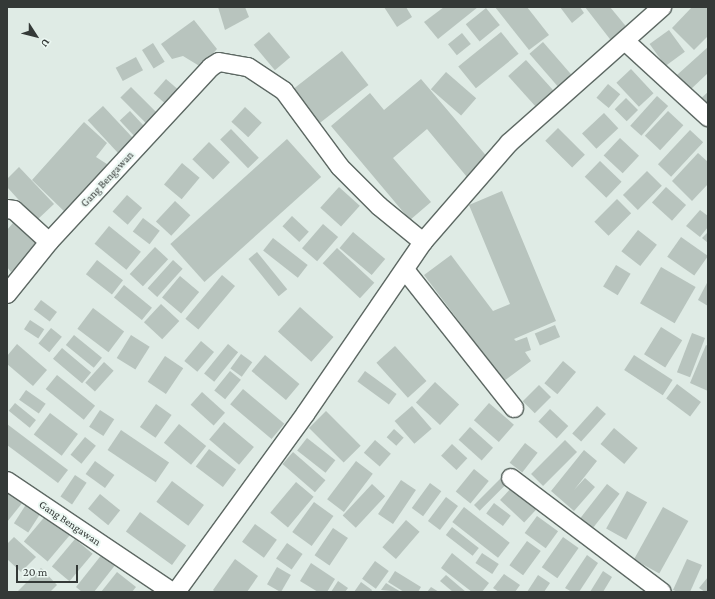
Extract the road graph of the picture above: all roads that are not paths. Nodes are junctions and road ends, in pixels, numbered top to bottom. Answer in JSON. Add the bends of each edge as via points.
{"nodes":[{"id":1,"x":662,"y":7,"type":"edge"},
{"id":2,"x":625,"y":41,"type":"junction"},
{"id":3,"x":708,"y":117,"type":"edge"},
{"id":4,"x":7,"y":209,"type":"edge"},
{"id":5,"x":49,"y":242,"type":"junction"},
{"id":6,"x":423,"y":242,"type":"junction"},
{"id":7,"x":405,"y":270,"type":"junction"},
{"id":8,"x":7,"y":294,"type":"edge"},
{"id":9,"x":514,"y":408,"type":"dead end"},
{"id":10,"x":511,"y":478,"type":"dead end"},
{"id":11,"x":7,"y":481,"type":"edge"},
{"id":12,"x":172,"y":592,"type":"edge"},
{"id":13,"x":176,"y":592,"type":"edge"},
{"id":14,"x":662,"y":592,"type":"edge"}],
"edges":[{"from":1,"to":2,"type":"street"},
{"from":2,"to":3,"type":"street"},
{"from":2,"to":6,"type":"street","via":[[509,143]]},
{"from":4,"to":5,"type":"street","via":[[14,210]]},
{"from":5,"to":6,"type":"street","name":"Gang Bengawan","via":[[211,67],[219,62],[248,67],[284,91],[340,167],[379,206]]},
{"from":5,"to":8,"type":"street","name":"Gang Bengawan"},
{"from":6,"to":7,"type":"street"},
{"from":7,"to":9,"type":"street"},
{"from":7,"to":13,"type":"street"},
{"from":10,"to":14,"type":"street"},
{"from":11,"to":12,"type":"street","name":"Gang Bengawan"}]}
